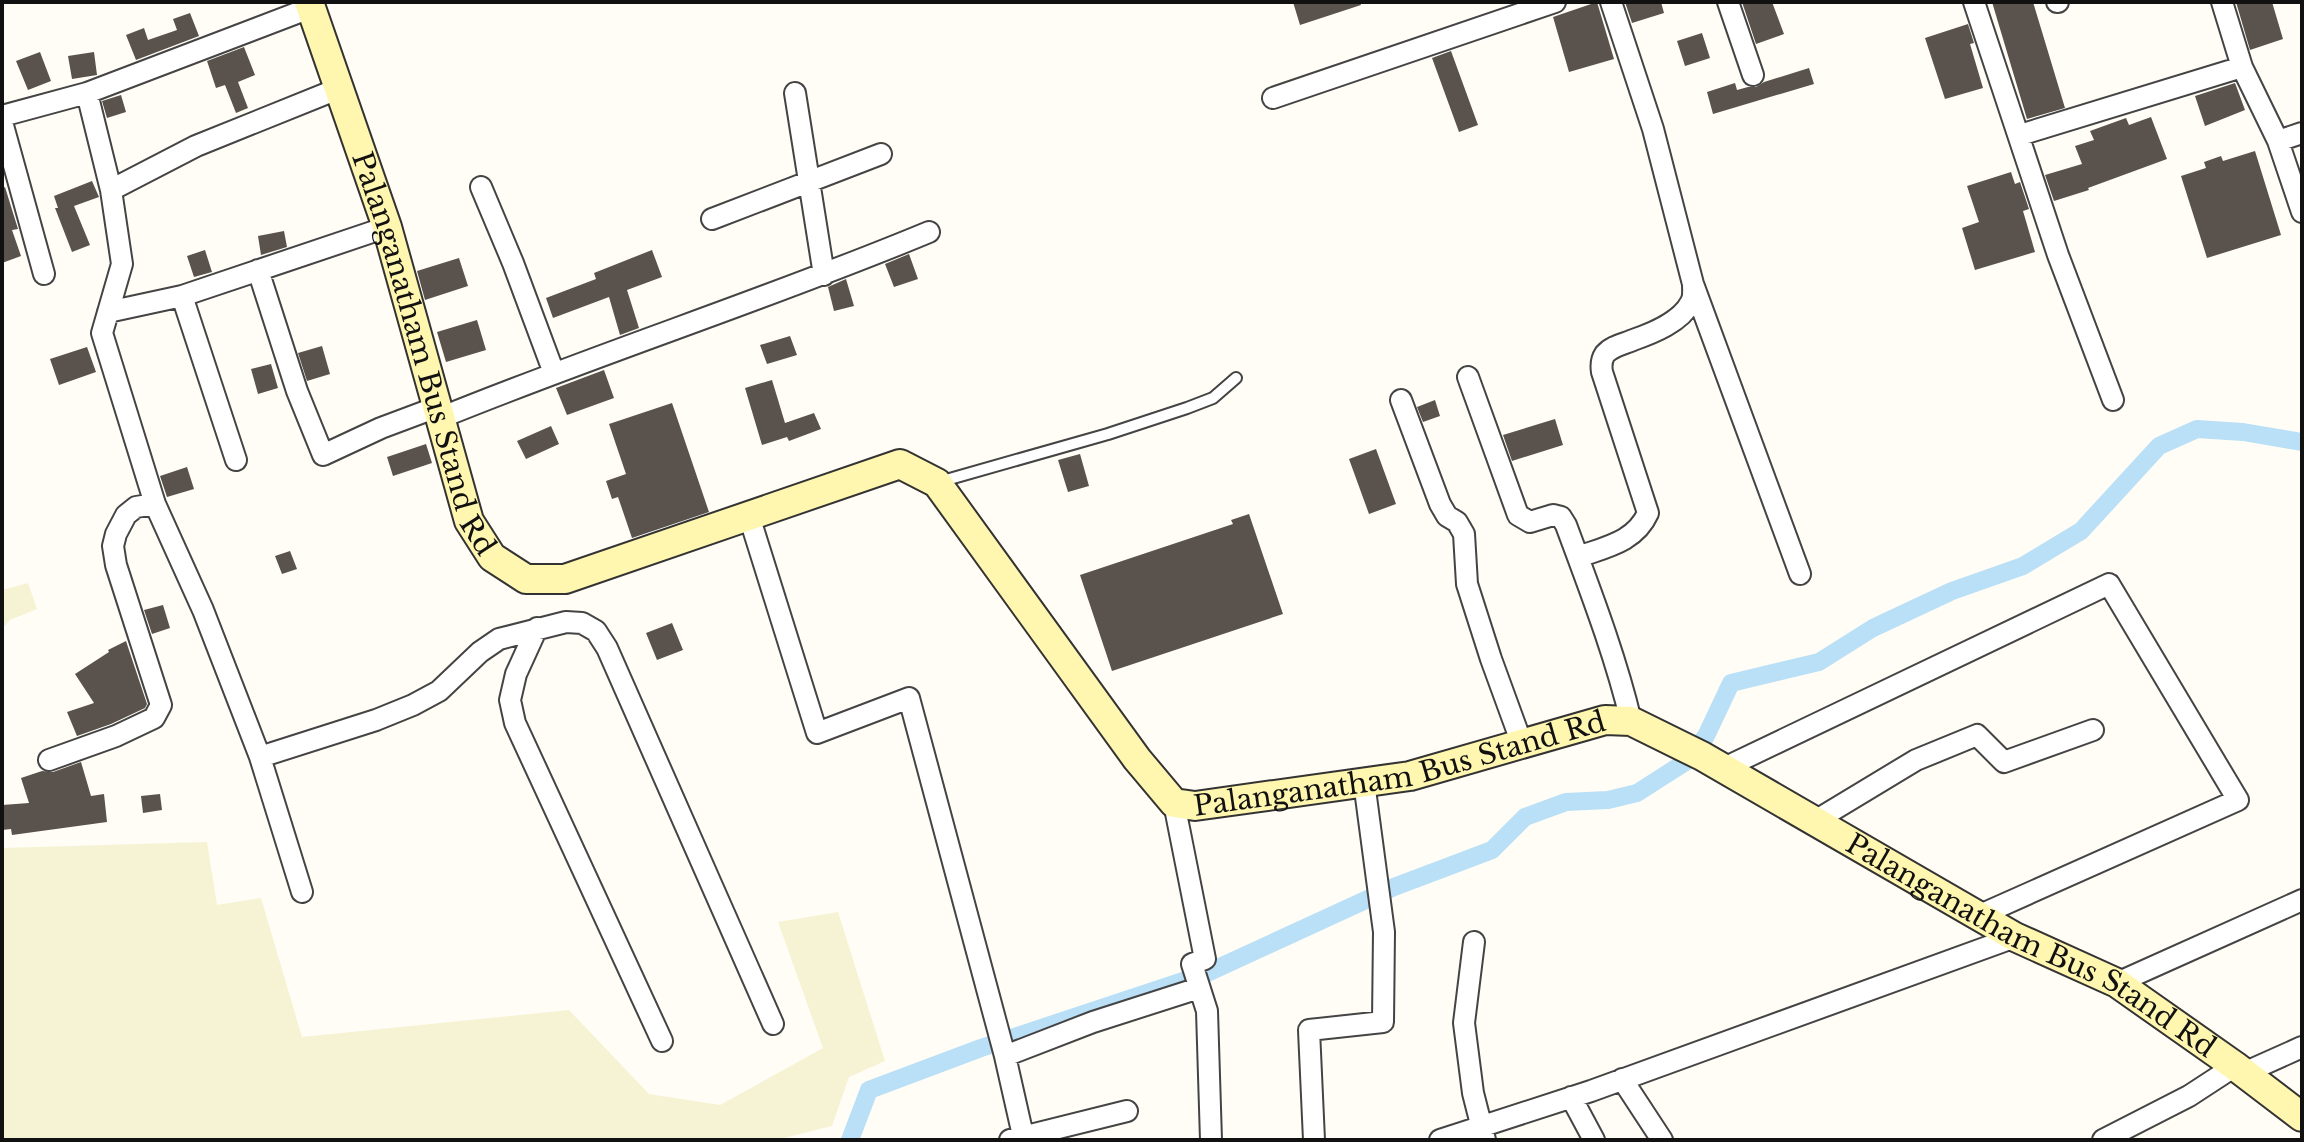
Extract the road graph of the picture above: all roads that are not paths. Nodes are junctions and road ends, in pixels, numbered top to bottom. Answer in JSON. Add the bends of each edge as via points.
{"nodes":[{"id":1,"x":1555,"y":2,"type":"edge"},
{"id":2,"x":1611,"y":2,"type":"edge"},
{"id":3,"x":1728,"y":2,"type":"edge"},
{"id":4,"x":1974,"y":2,"type":"edge"},
{"id":5,"x":2222,"y":2,"type":"edge"},
{"id":6,"x":309,"y":5,"type":"edge"},
{"id":7,"x":2242,"y":67,"type":"junction"},
{"id":8,"x":1753,"y":75,"type":"dead end"},
{"id":9,"x":340,"y":88,"type":"junction"},
{"id":10,"x":87,"y":93,"type":"junction"},
{"id":11,"x":795,"y":93,"type":"dead end"},
{"id":12,"x":1273,"y":98,"type":"dead end"},
{"id":13,"x":2,"y":116,"type":"edge"},
{"id":14,"x":2,"y":122,"type":"edge"},
{"id":15,"x":2302,"y":133,"type":"edge"},
{"id":16,"x":2020,"y":135,"type":"junction"},
{"id":17,"x":2278,"y":141,"type":"junction"},
{"id":18,"x":881,"y":154,"type":"dead end"},
{"id":19,"x":809,"y":181,"type":"junction"},
{"id":20,"x":481,"y":187,"type":"dead end"},
{"id":21,"x":111,"y":190,"type":"junction"},
{"id":22,"x":2302,"y":212,"type":"edge"},
{"id":23,"x":712,"y":219,"type":"dead end"},
{"id":24,"x":387,"y":227,"type":"junction"},
{"id":25,"x":929,"y":232,"type":"dead end"},
{"id":26,"x":258,"y":270,"type":"junction"},
{"id":27,"x":44,"y":274,"type":"dead end"},
{"id":28,"x":824,"y":275,"type":"junction"},
{"id":29,"x":1693,"y":284,"type":"junction"},
{"id":30,"x":182,"y":296,"type":"junction"},
{"id":31,"x":108,"y":312,"type":"junction"},
{"id":32,"x":554,"y":373,"type":"junction"},
{"id":33,"x":1468,"y":377,"type":"dead end"},
{"id":34,"x":1236,"y":378,"type":"dead end"},
{"id":35,"x":1401,"y":400,"type":"dead end"},
{"id":36,"x":2113,"y":400,"type":"dead end"},
{"id":37,"x":439,"y":412,"type":"junction"},
{"id":38,"x":236,"y":460,"type":"dead end"},
{"id":39,"x":937,"y":483,"type":"junction"},
{"id":40,"x":155,"y":504,"type":"junction"},
{"id":41,"x":749,"y":516,"type":"junction"},
{"id":42,"x":1578,"y":557,"type":"junction"},
{"id":43,"x":1800,"y":574,"type":"dead end"},
{"id":44,"x":537,"y":628,"type":"junction"},
{"id":45,"x":1631,"y":721,"type":"junction"},
{"id":46,"x":2093,"y":730,"type":"dead end"},
{"id":47,"x":1522,"y":744,"type":"junction"},
{"id":48,"x":260,"y":757,"type":"junction"},
{"id":49,"x":1704,"y":757,"type":"junction"},
{"id":50,"x":49,"y":760,"type":"dead end"},
{"id":51,"x":1364,"y":782,"type":"junction"},
{"id":52,"x":1174,"y":803,"type":"junction"},
{"id":53,"x":1815,"y":821,"type":"junction"},
{"id":54,"x":302,"y":892,"type":"dead end"},
{"id":55,"x":2302,"y":900,"type":"edge"},
{"id":56,"x":1978,"y":916,"type":"junction"},
{"id":57,"x":2015,"y":937,"type":"junction"},
{"id":58,"x":1474,"y":942,"type":"dead end"},
{"id":59,"x":2117,"y":983,"type":"junction"},
{"id":60,"x":1199,"y":988,"type":"junction"},
{"id":61,"x":773,"y":1024,"type":"dead end"},
{"id":62,"x":662,"y":1041,"type":"dead end"},
{"id":63,"x":2302,"y":1047,"type":"edge"},
{"id":64,"x":1005,"y":1056,"type":"junction"},
{"id":65,"x":2240,"y":1070,"type":"junction"},
{"id":66,"x":1622,"y":1079,"type":"junction"},
{"id":67,"x":1571,"y":1097,"type":"junction"},
{"id":68,"x":1127,"y":1111,"type":"dead end"},
{"id":69,"x":2302,"y":1117,"type":"edge"},
{"id":70,"x":1484,"y":1133,"type":"edge"},
{"id":71,"x":1019,"y":1139,"type":"edge"},
{"id":72,"x":1211,"y":1140,"type":"edge"},
{"id":73,"x":1314,"y":1140,"type":"edge"},
{"id":74,"x":1440,"y":1140,"type":"edge"},
{"id":75,"x":1594,"y":1140,"type":"edge"},
{"id":76,"x":1662,"y":1140,"type":"edge"},
{"id":77,"x":2103,"y":1140,"type":"edge"}],
"edges":[{"from":1,"to":12,"type":"street"},
{"from":2,"to":29,"type":"street","via":[[1653,129]]},
{"from":3,"to":8,"type":"street"},
{"from":4,"to":16,"type":"street"},
{"from":5,"to":7,"type":"street"},
{"from":6,"to":9,"type":"street","name":"Palanganatham Bus Stand Rd"},
{"from":6,"to":10,"type":"street"},
{"from":7,"to":16,"type":"street"},
{"from":7,"to":17,"type":"street"},
{"from":9,"to":21,"type":"street","via":[[196,146]]},
{"from":9,"to":24,"type":"street","name":"Palanganatham Bus Stand Rd"},
{"from":10,"to":13,"type":"street"},
{"from":10,"to":21,"type":"street"},
{"from":11,"to":19,"type":"street"},
{"from":14,"to":27,"type":"street"},
{"from":15,"to":17,"type":"street"},
{"from":16,"to":36,"type":"street"},
{"from":17,"to":22,"type":"street"},
{"from":18,"to":19,"type":"street"},
{"from":19,"to":23,"type":"street"},
{"from":19,"to":28,"type":"street"},
{"from":20,"to":32,"type":"street"},
{"from":21,"to":31,"type":"street","via":[[122,264]]},
{"from":24,"to":26,"type":"street"},
{"from":24,"to":37,"type":"street","name":"Palanganatham Bus Stand Rd"},
{"from":25,"to":28,"type":"street"},
{"from":26,"to":30,"type":"street"},
{"from":26,"to":37,"type":"street","via":[[323,455],[381,428]]},
{"from":28,"to":32,"type":"street"},
{"from":29,"to":42,"type":"street","via":[[1693,300],[1672,322],[1604,355],[1602,372],[1648,513],[1626,540]]},
{"from":29,"to":43,"type":"street"},
{"from":30,"to":31,"type":"street"},
{"from":30,"to":38,"type":"street"},
{"from":31,"to":40,"type":"street","via":[[102,333]]},
{"from":32,"to":37,"type":"street"},
{"from":33,"to":42,"type":"street","via":[[1518,515],[1530,522],[1561,517]]},
{"from":34,"to":39,"type":"lane","via":[[1213,398],[1187,408]]},
{"from":35,"to":47,"type":"street","via":[[1440,504],[1464,534],[1467,584]]},
{"from":37,"to":41,"type":"street","name":"Palanganatham Bus Stand Rd","via":[[469,521],[492,557],[526,579],[565,579]]},
{"from":39,"to":41,"type":"street","name":"Palanganatham Bus Stand Rd","via":[[900,464]]},
{"from":39,"to":52,"type":"street","name":"Palanganatham Bus Stand Rd"},
{"from":40,"to":48,"type":"street"},
{"from":40,"to":50,"type":"street","via":[[126,515],[113,546],[159,712],[116,736]]},
{"from":41,"to":64,"type":"street","via":[[817,733],[909,698]]},
{"from":42,"to":45,"type":"street"},
{"from":44,"to":48,"type":"street","via":[[489,644],[439,691],[413,705]]},
{"from":44,"to":61,"type":"street","via":[[582,623],[596,631],[607,648]]},
{"from":44,"to":62,"type":"street","via":[[516,674],[510,700],[515,723]]},
{"from":45,"to":47,"type":"street","name":"Palanganatham Bus Stand Rd","via":[[1605,720]]},
{"from":45,"to":49,"type":"street","name":"Palanganatham Bus Stand Rd"},
{"from":46,"to":53,"type":"street","via":[[2004,762],[1977,735],[1916,760]]},
{"from":47,"to":51,"type":"street","name":"Palanganatham Bus Stand Rd","via":[[1410,776]]},
{"from":48,"to":54,"type":"street"},
{"from":49,"to":53,"type":"street","name":"Palanganatham Bus Stand Rd"},
{"from":49,"to":56,"type":"street","via":[[2109,584],[2238,800]]},
{"from":51,"to":52,"type":"street","name":"Palanganatham Bus Stand Rd","via":[[1195,806]]},
{"from":51,"to":73,"type":"street","via":[[1384,932],[1383,1022],[1309,1030]]},
{"from":52,"to":60,"type":"street","via":[[1205,959],[1192,964]]},
{"from":53,"to":56,"type":"street","name":"Palanganatham Bus Stand Rd"},
{"from":55,"to":59,"type":"street"},
{"from":56,"to":57,"type":"street","name":"Palanganatham Bus Stand Rd"},
{"from":57,"to":59,"type":"street","name":"Palanganatham Bus Stand Rd"},
{"from":57,"to":66,"type":"street"},
{"from":58,"to":70,"type":"street","via":[[1464,1023]]},
{"from":59,"to":65,"type":"street","name":"Palanganatham Bus Stand Rd"},
{"from":60,"to":64,"type":"street"},
{"from":60,"to":72,"type":"street","via":[[1207,1011]]},
{"from":63,"to":65,"type":"street"},
{"from":64,"to":71,"type":"street"},
{"from":65,"to":69,"type":"street","name":"Palanganatham Bus Stand Rd"},
{"from":65,"to":77,"type":"street"},
{"from":66,"to":67,"type":"street"},
{"from":66,"to":76,"type":"street"},
{"from":67,"to":70,"type":"street"},
{"from":67,"to":75,"type":"street"},
{"from":68,"to":71,"type":"street"},
{"from":70,"to":74,"type":"street"}]}
